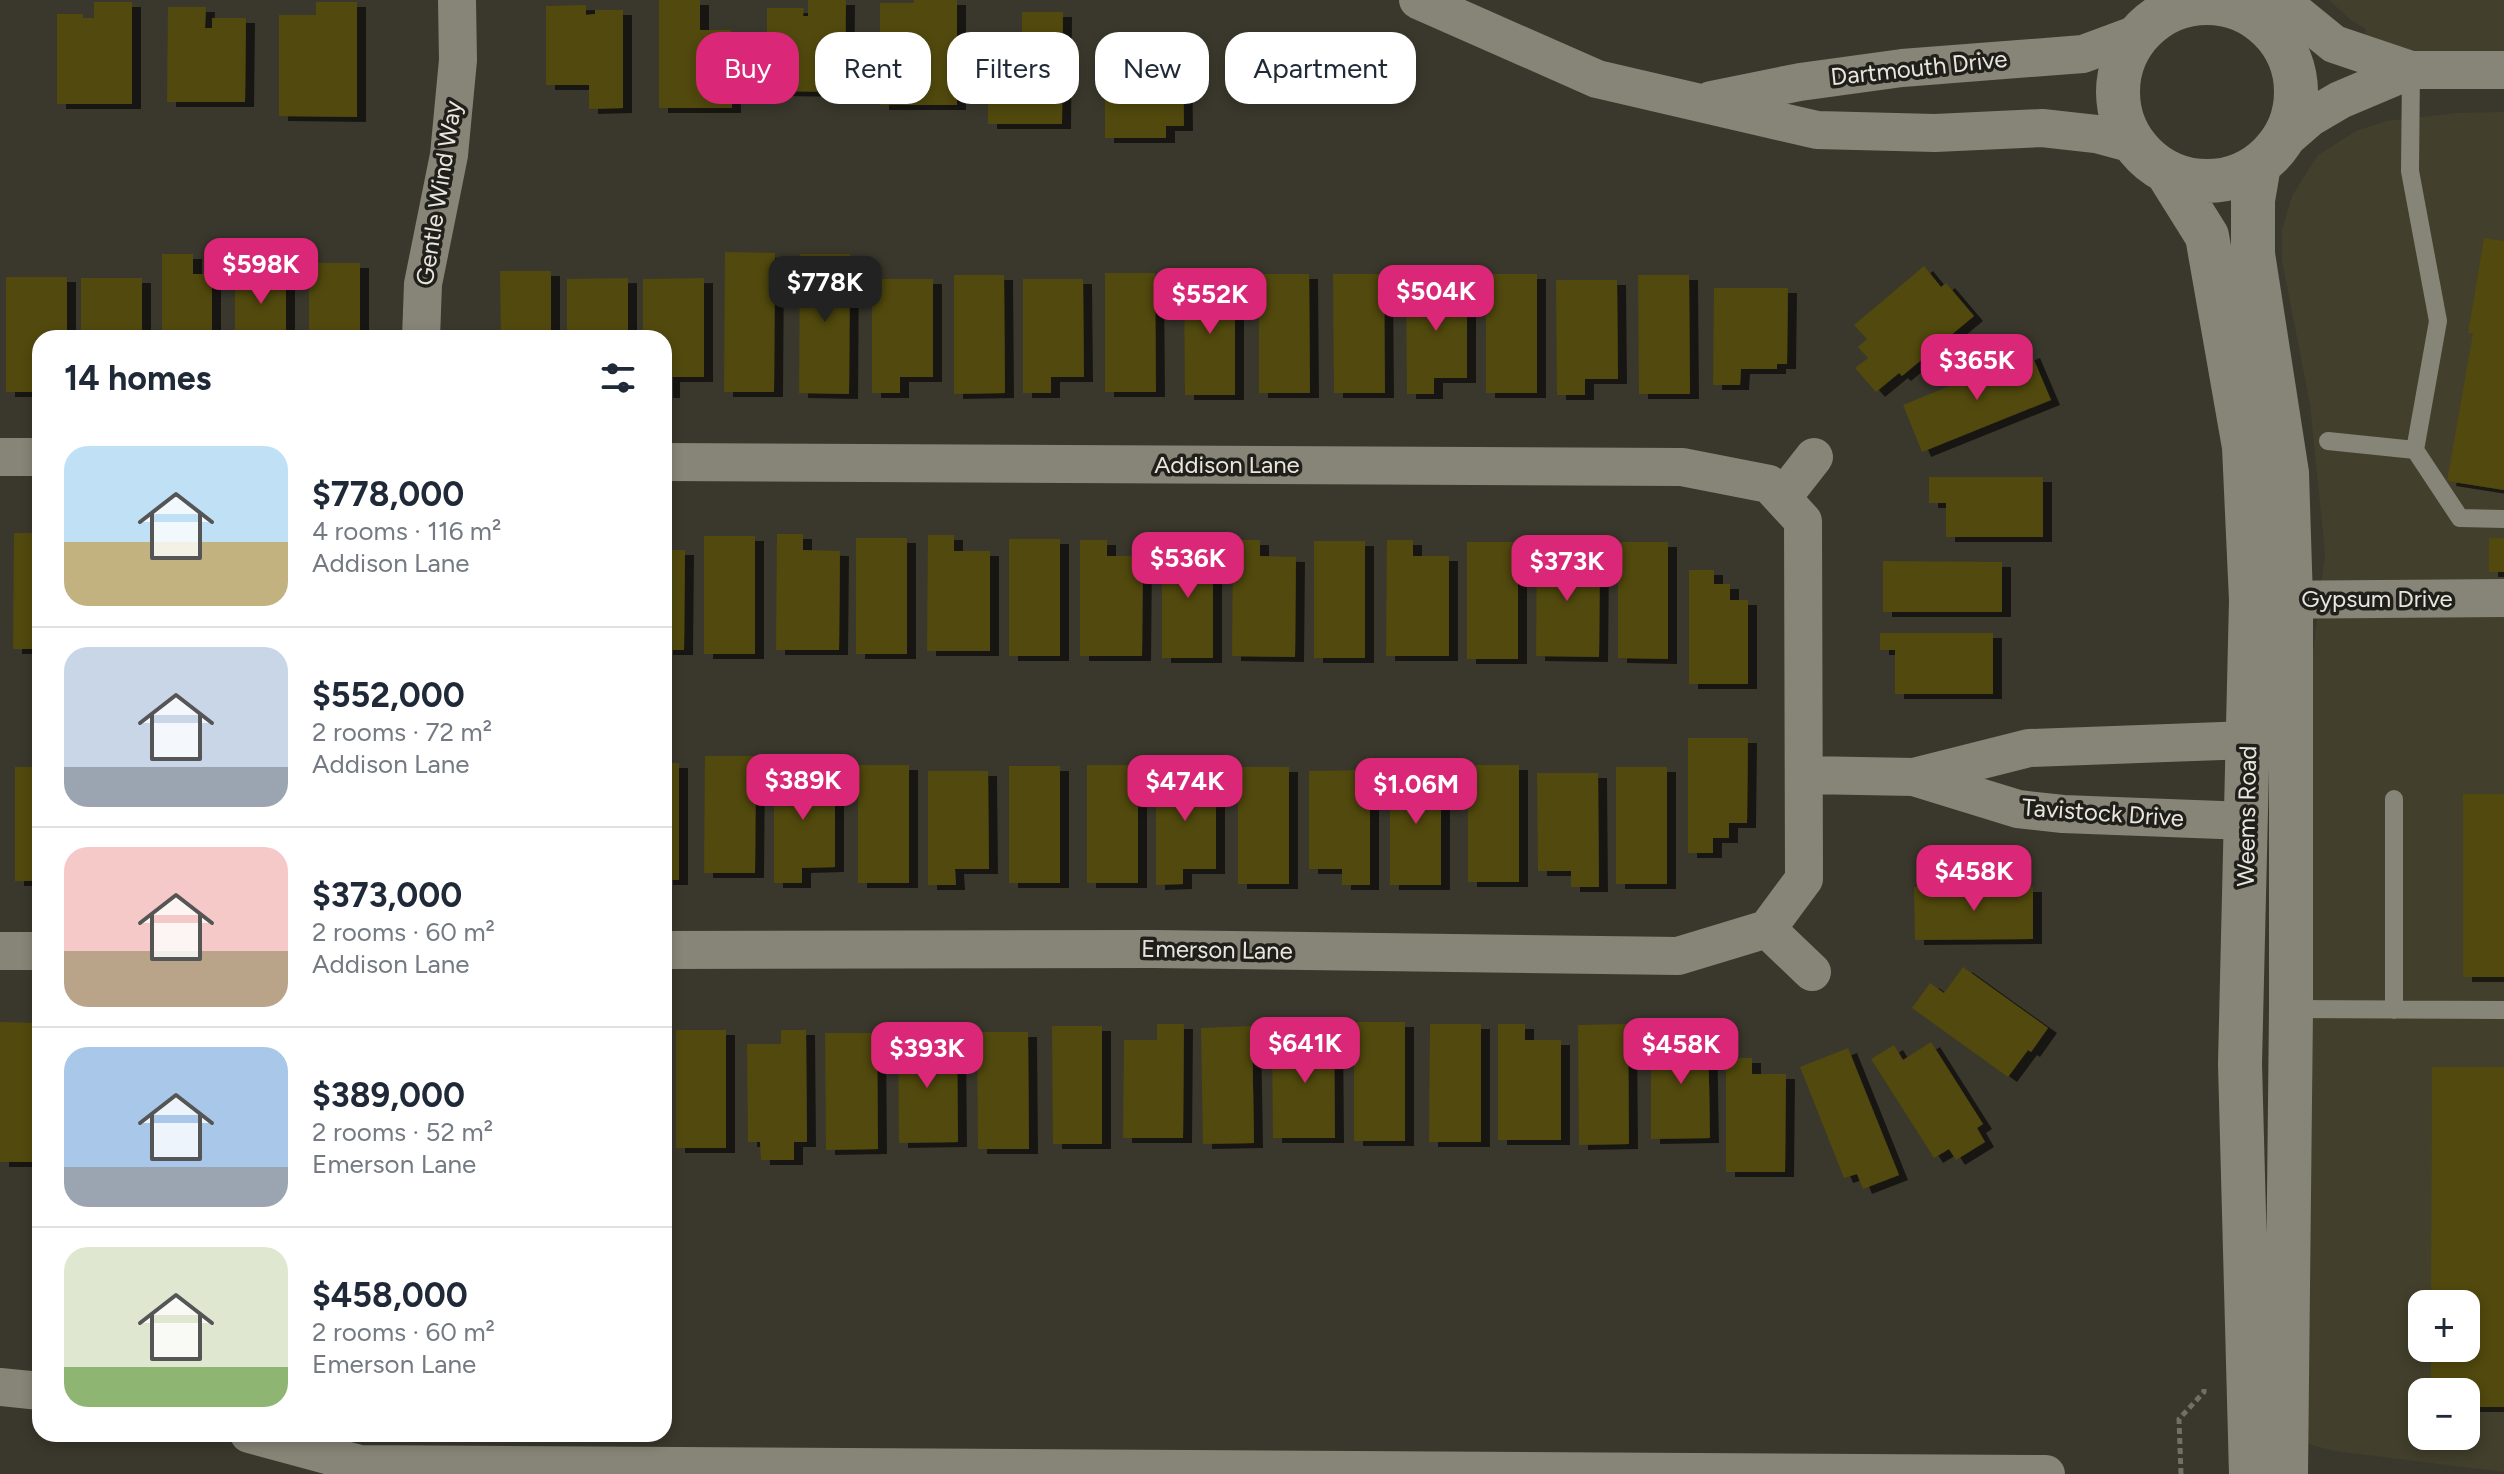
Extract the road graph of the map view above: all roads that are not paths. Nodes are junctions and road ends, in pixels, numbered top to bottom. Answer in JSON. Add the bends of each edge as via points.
{"nodes":[{"id":1,"x":457,"y":0,"type":"edge"},
{"id":2,"x":1418,"y":0,"type":"edge"},
{"id":3,"x":2191,"y":2,"type":"edge"},
{"id":4,"x":2274,"y":11,"type":"edge"},
{"id":5,"x":2137,"y":34,"type":"junction"},
{"id":6,"x":2411,"y":70,"type":"junction"},
{"id":7,"x":2504,"y":70,"type":"edge"},
{"id":8,"x":1700,"y":102,"type":"junction"},
{"id":9,"x":2133,"y":144,"type":"junction"},
{"id":10,"x":2270,"y":154,"type":"junction"},
{"id":11,"x":2167,"y":172,"type":"junction"},
{"id":12,"x":421,"y":330,"type":"edge"},
{"id":13,"x":2328,"y":441,"type":"dead end"},
{"id":14,"x":2415,"y":450,"type":"junction"},
{"id":15,"x":0,"y":457,"type":"edge"},
{"id":16,"x":32,"y":457,"type":"edge"},
{"id":17,"x":1814,"y":457,"type":"dead end"},
{"id":18,"x":672,"y":462,"type":"edge"},
{"id":19,"x":1782,"y":498,"type":"junction"},
{"id":20,"x":2504,"y":519,"type":"edge"},
{"id":21,"x":2504,"y":598,"type":"edge"},
{"id":22,"x":2271,"y":600,"type":"junction"},
{"id":23,"x":2249,"y":740,"type":"junction"},
{"id":24,"x":1806,"y":775,"type":"junction"},
{"id":25,"x":1914,"y":777,"type":"junction"},
{"id":26,"x":2394,"y":799,"type":"dead end"},
{"id":27,"x":2247,"y":821,"type":"junction"},
{"id":28,"x":1767,"y":929,"type":"junction"},
{"id":29,"x":672,"y":950,"type":"edge"},
{"id":30,"x":0,"y":951,"type":"edge"},
{"id":31,"x":32,"y":951,"type":"edge"},
{"id":32,"x":1812,"y":972,"type":"dead end"},
{"id":33,"x":2291,"y":1009,"type":"junction"},
{"id":34,"x":2394,"y":1010,"type":"junction"},
{"id":35,"x":2504,"y":1010,"type":"edge"},
{"id":36,"x":0,"y":1387,"type":"edge"},
{"id":37,"x":32,"y":1390,"type":"edge"},
{"id":38,"x":279,"y":1442,"type":"edge"},
{"id":39,"x":1260,"y":1472,"type":"edge"},
{"id":40,"x":2046,"y":1474,"type":"edge"},
{"id":41,"x":2251,"y":1474,"type":"edge"},
{"id":42,"x":2286,"y":1474,"type":"edge"}],
"edges":[{"from":1,"to":12,"type":"street","name":"Gentle Wind Way","via":[[458,60],[449,155],[423,284]]},
{"from":2,"to":8,"type":"street","name":"Dartmouth Drive","via":[[1597,79]]},
{"from":3,"to":4,"type":"street","via":[[2221,3],[2251,14]]},
{"from":3,"to":5,"type":"street","via":[[2161,14]]},
{"from":4,"to":6,"type":"street","via":[[2294,14],[2334,44]]},
{"from":4,"to":10,"type":"street","via":[[2297,89],[2294,118]]},
{"from":5,"to":8,"type":"street","name":"Dartmouth Drive","via":[[2083,54],[1902,68]]},
{"from":5,"to":9,"type":"street","via":[[2122,60],[2116,90],[2120,119]]},
{"from":6,"to":7,"type":"street"},
{"from":6,"to":10,"type":"street","via":[[2311,117]]},
{"from":6,"to":14,"type":"lane","via":[[2410,171],[2438,321]]},
{"from":8,"to":9,"type":"street","name":"Dartmouth Drive","via":[[1817,130],[1935,133],[2042,128]]},
{"from":9,"to":11,"type":"street"},
{"from":10,"to":11,"type":"street","via":[[2236,177],[2207,182]]},
{"from":10,"to":22,"type":"street","name":"Weems Road","via":[[2253,200],[2253,254],[2287,473]]},
{"from":11,"to":22,"type":"street","name":"Weems Road","via":[[2207,236]]},
{"from":13,"to":14,"type":"lane"},
{"from":14,"to":20,"type":"lane","via":[[2460,518]]},
{"from":15,"to":16,"type":"street"},
{"from":17,"to":19,"type":"street"},
{"from":18,"to":19,"type":"street","name":"Addison Lane","via":[[1682,467],[1769,484]]},
{"from":19,"to":24,"type":"street","name":"Addison Lane","via":[[1803,521]]},
{"from":21,"to":22,"type":"street","name":"Gypsum Drive"},
{"from":22,"to":23,"type":"street","name":"Weems Road"},
{"from":22,"to":33,"type":"street","name":"Weems Road"},
{"from":23,"to":25,"type":"street","name":"Tavistock Drive","via":[[2029,748]]},
{"from":23,"to":27,"type":"street","name":"Weems Road"},
{"from":24,"to":25,"type":"street","name":"Tavistock Drive"},
{"from":24,"to":28,"type":"street","via":[[1804,879]]},
{"from":25,"to":27,"type":"street","name":"Tavistock Drive","via":[[2018,809]]},
{"from":26,"to":34,"type":"lane"},
{"from":27,"to":41,"type":"street","name":"Weems Road","via":[[2240,1064]]},
{"from":28,"to":29,"type":"street","name":"Emerson Lane","via":[[1678,956]]},
{"from":28,"to":32,"type":"street"},
{"from":30,"to":31,"type":"street"},
{"from":33,"to":34,"type":"lane"},
{"from":33,"to":42,"type":"street","name":"Weems Road"},
{"from":34,"to":35,"type":"lane"},
{"from":36,"to":37,"type":"street"},
{"from":38,"to":39,"type":"street","via":[[360,1464]]},
{"from":39,"to":40,"type":"street"}]}
